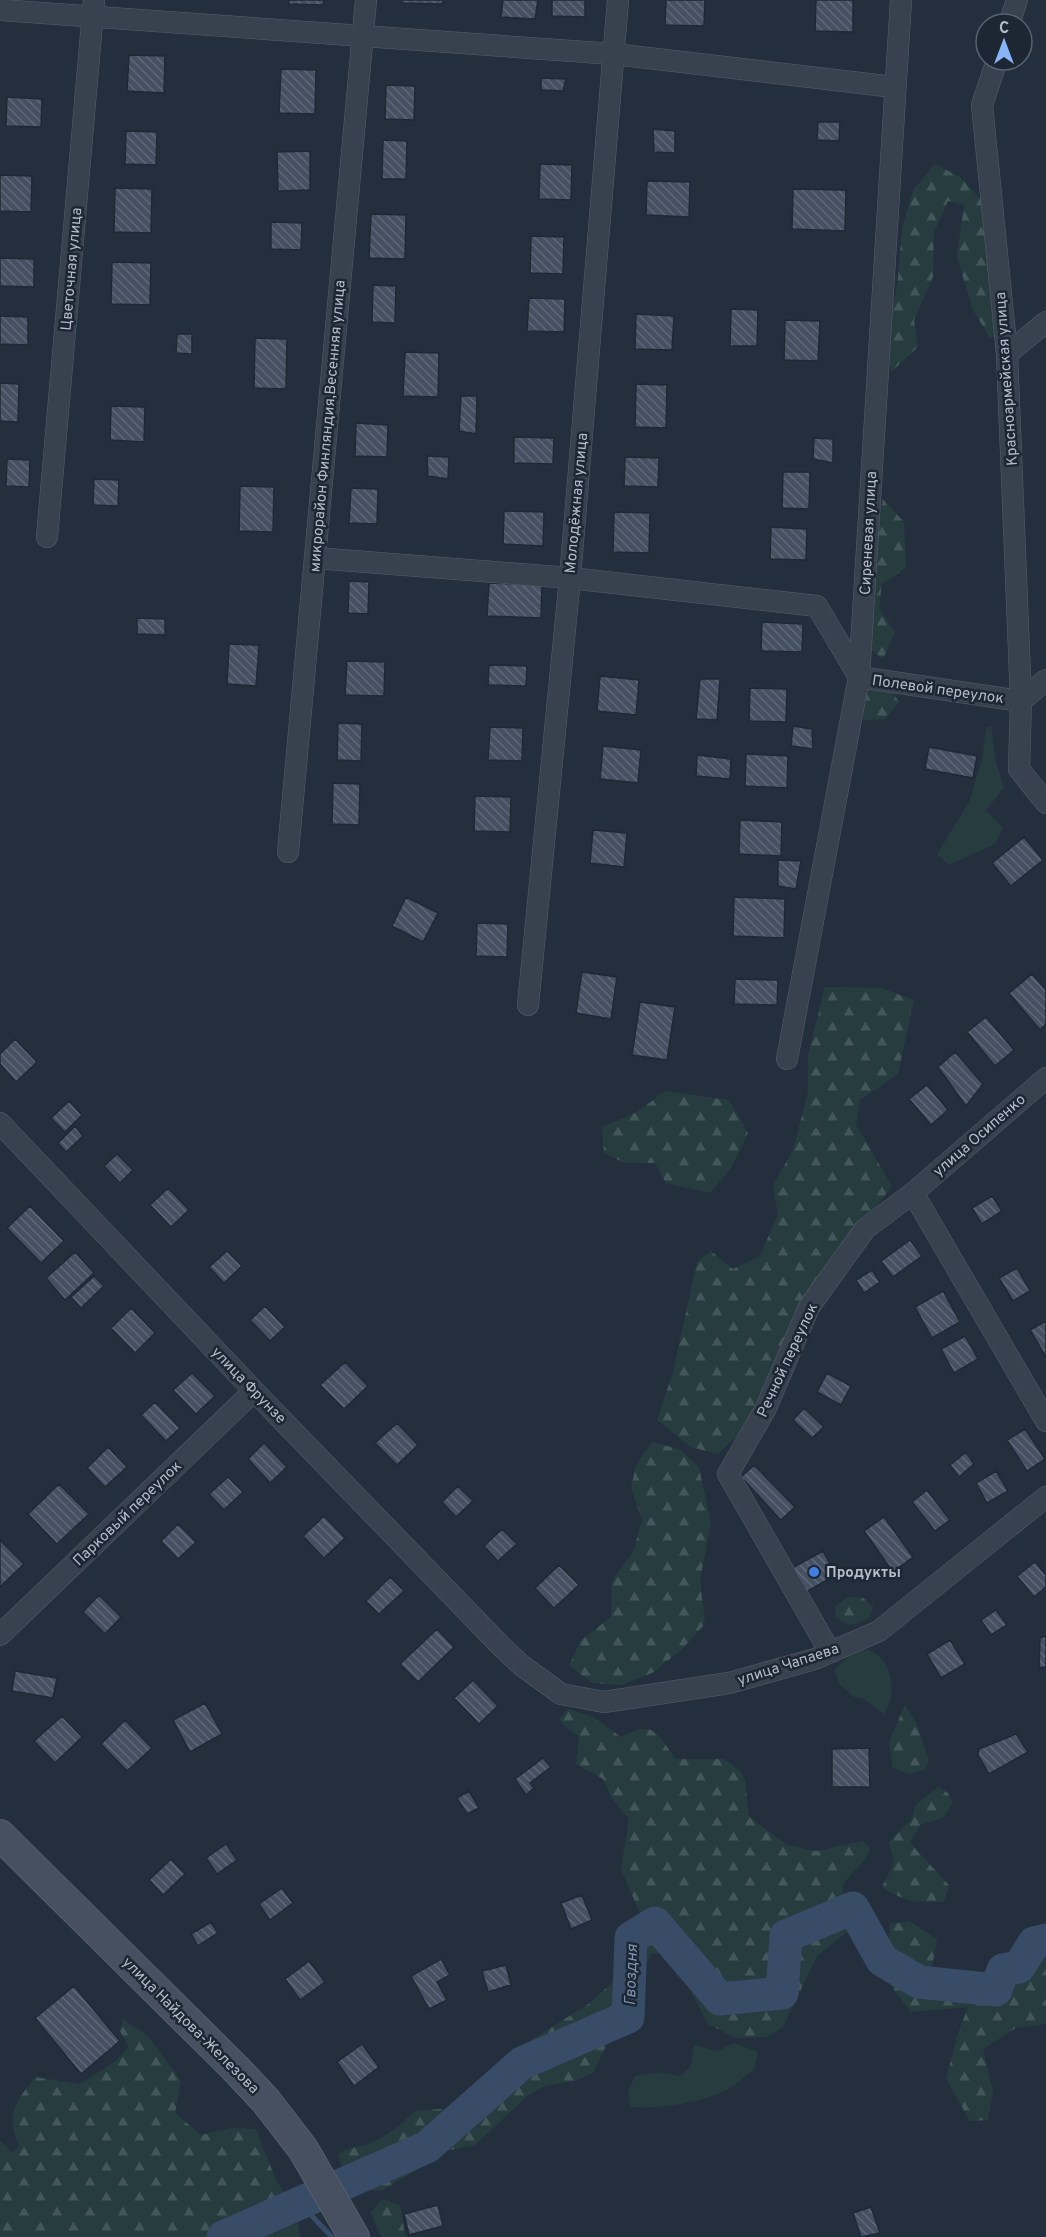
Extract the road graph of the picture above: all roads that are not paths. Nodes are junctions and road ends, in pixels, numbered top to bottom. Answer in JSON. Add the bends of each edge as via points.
{"nodes":[{"id":1,"x":366,"y":0,"type":"edge"},
{"id":2,"x":618,"y":0,"type":"edge"},
{"id":3,"x":901,"y":0,"type":"edge"},
{"id":4,"x":93,"y":8,"type":"edge"},
{"id":5,"x":0,"y":10,"type":"edge"},
{"id":6,"x":363,"y":36,"type":"junction"},
{"id":7,"x":614,"y":54,"type":"junction"},
{"id":8,"x":993,"y":72,"type":"edge"},
{"id":9,"x":894,"y":87,"type":"junction"},
{"id":10,"x":1046,"y":322,"type":"edge"},
{"id":11,"x":1007,"y":354,"type":"junction"},
{"id":12,"x":47,"y":537,"type":"dead end"},
{"id":13,"x":315,"y":558,"type":"junction"},
{"id":14,"x":570,"y":578,"type":"junction"},
{"id":15,"x":859,"y":677,"type":"junction"},
{"id":16,"x":1046,"y":680,"type":"edge"},
{"id":17,"x":1021,"y":701,"type":"junction"},
{"id":18,"x":1046,"y":802,"type":"edge"},
{"id":19,"x":288,"y":852,"type":"dead end"},
{"id":20,"x":528,"y":1005,"type":"dead end"},
{"id":21,"x":788,"y":1059,"type":"dead end"},
{"id":22,"x":1046,"y":1078,"type":"edge"},
{"id":23,"x":0,"y":1123,"type":"edge"},
{"id":24,"x":913,"y":1193,"type":"junction"},
{"id":25,"x":254,"y":1390,"type":"junction"},
{"id":26,"x":1046,"y":1421,"type":"edge"},
{"id":27,"x":1046,"y":1497,"type":"edge"},
{"id":28,"x":0,"y":1635,"type":"edge"},
{"id":29,"x":500,"y":1645,"type":"joint"},
{"id":30,"x":830,"y":1653,"type":"junction"},
{"id":31,"x":0,"y":1835,"type":"edge"},
{"id":32,"x":348,"y":2227,"type":"edge"}],
"edges":[{"from":1,"to":6,"type":"street","name":"микрорайон Финляндия,Весенняя улица"},
{"from":2,"to":7,"type":"street","name":"Молодёжная улица"},
{"from":3,"to":9,"type":"street","name":"Сиреневая улица"},
{"from":4,"to":5,"type":"street"},
{"from":4,"to":6,"type":"street"},
{"from":4,"to":12,"type":"street","name":"Цветочная улица"},
{"from":6,"to":7,"type":"street"},
{"from":6,"to":13,"type":"street","name":"микрорайон Финляндия,Весенняя улица"},
{"from":7,"to":9,"type":"street"},
{"from":7,"to":14,"type":"street","name":"Молодёжная улица"},
{"from":8,"to":11,"type":"street","name":"Красноармейская улица","via":[[982,105]]},
{"from":9,"to":15,"type":"street","name":"Сиреневая улица"},
{"from":10,"to":11,"type":"street"},
{"from":11,"to":17,"type":"street","name":"Красноармейская улица"},
{"from":13,"to":14,"type":"street"},
{"from":13,"to":19,"type":"street","name":"микрорайон Финляндия,Весенняя улица"},
{"from":14,"to":15,"type":"street","name":"Полевой переулок","via":[[817,606]]},
{"from":14,"to":20,"type":"street","name":"Молодёжная улица"},
{"from":15,"to":17,"type":"street","name":"Полевой переулок"},
{"from":15,"to":21,"type":"street","name":"Сиреневая улица"},
{"from":16,"to":17,"type":"street"},
{"from":17,"to":18,"type":"street","name":"Полевой переулок","via":[[1019,769]]},
{"from":22,"to":24,"type":"street","name":"улица Осипенко"},
{"from":23,"to":25,"type":"street","name":"улица Фрунзе"},
{"from":24,"to":26,"type":"street"},
{"from":24,"to":30,"type":"street","name":"Речной переулок","via":[[865,1229],[809,1307],[766,1408],[728,1474]]},
{"from":25,"to":28,"type":"street","name":"Парковый переулок"},
{"from":25,"to":29,"type":"street","name":"улица Фрунзе"},
{"from":27,"to":30,"type":"street","name":"улица Чапаева","via":[[879,1632]]},
{"from":29,"to":30,"type":"street","name":"улица Чапаева","via":[[561,1695],[604,1702],[729,1683]]},
{"from":31,"to":32,"type":"main road","name":"улица Найдова-Железова","via":[[235,2068],[283,2122]]}]}
